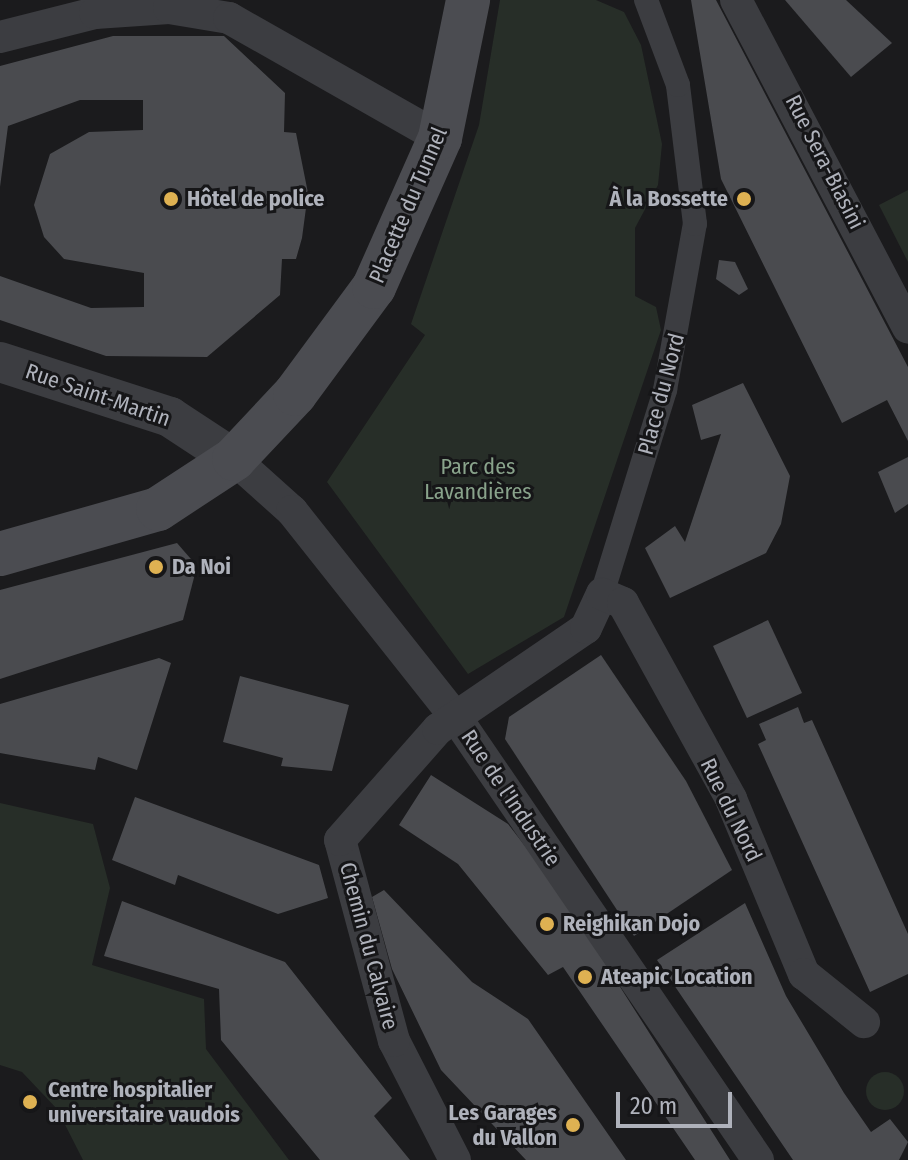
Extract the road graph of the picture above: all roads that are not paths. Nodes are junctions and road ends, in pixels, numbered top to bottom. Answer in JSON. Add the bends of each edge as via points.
{"nodes":[{"id":1,"x":468,"y":0,"type":"edge"},
{"id":2,"x":646,"y":0,"type":"edge"},
{"id":3,"x":736,"y":0,"type":"edge"},
{"id":4,"x":0,"y":37,"type":"edge"},
{"id":5,"x":440,"y":138,"type":"junction"},
{"id":6,"x":908,"y":328,"type":"edge"},
{"id":7,"x":0,"y":362,"type":"edge"},
{"id":8,"x":234,"y":459,"type":"junction"},
{"id":9,"x":0,"y":554,"type":"edge"},
{"id":10,"x":602,"y":594,"type":"junction"},
{"id":11,"x":457,"y":719,"type":"junction"},
{"id":12,"x":864,"y":1022,"type":"dead end"},
{"id":13,"x":455,"y":1160,"type":"edge"},
{"id":14,"x":758,"y":1160,"type":"edge"}],
"edges":[{"from":1,"to":5,"type":"main road","name":"Placette du Tunnel"},
{"from":2,"to":10,"type":"street","name":"Place du Nord","via":[[678,85],[695,224],[665,390]]},
{"from":3,"to":6,"type":"street","name":"Rue Sera-Biasini"},
{"from":4,"to":5,"type":"street","via":[[95,13],[169,8],[229,18]]},
{"from":5,"to":8,"type":"main road","name":"Placette du Tunnel","via":[[374,287],[295,394]]},
{"from":7,"to":8,"type":"street","name":"Rue Saint-Martin","via":[[170,417]]},
{"from":8,"to":9,"type":"main road","name":"Placette du Tunnel","via":[[158,509]]},
{"from":8,"to":11,"type":"street","name":"Rue de l'Industrie","via":[[292,511]]},
{"from":10,"to":11,"type":"street","name":"Place du Nord","via":[[574,639]]},
{"from":10,"to":12,"type":"street","name":"Rue du Nord","via":[[623,603],[731,799],[804,974]]},
{"from":11,"to":13,"type":"street","name":"Chemin du Calvaire","via":[[438,729],[340,840],[394,1041]]},
{"from":11,"to":14,"type":"street","name":"Rue de l'Industrie"}]}
